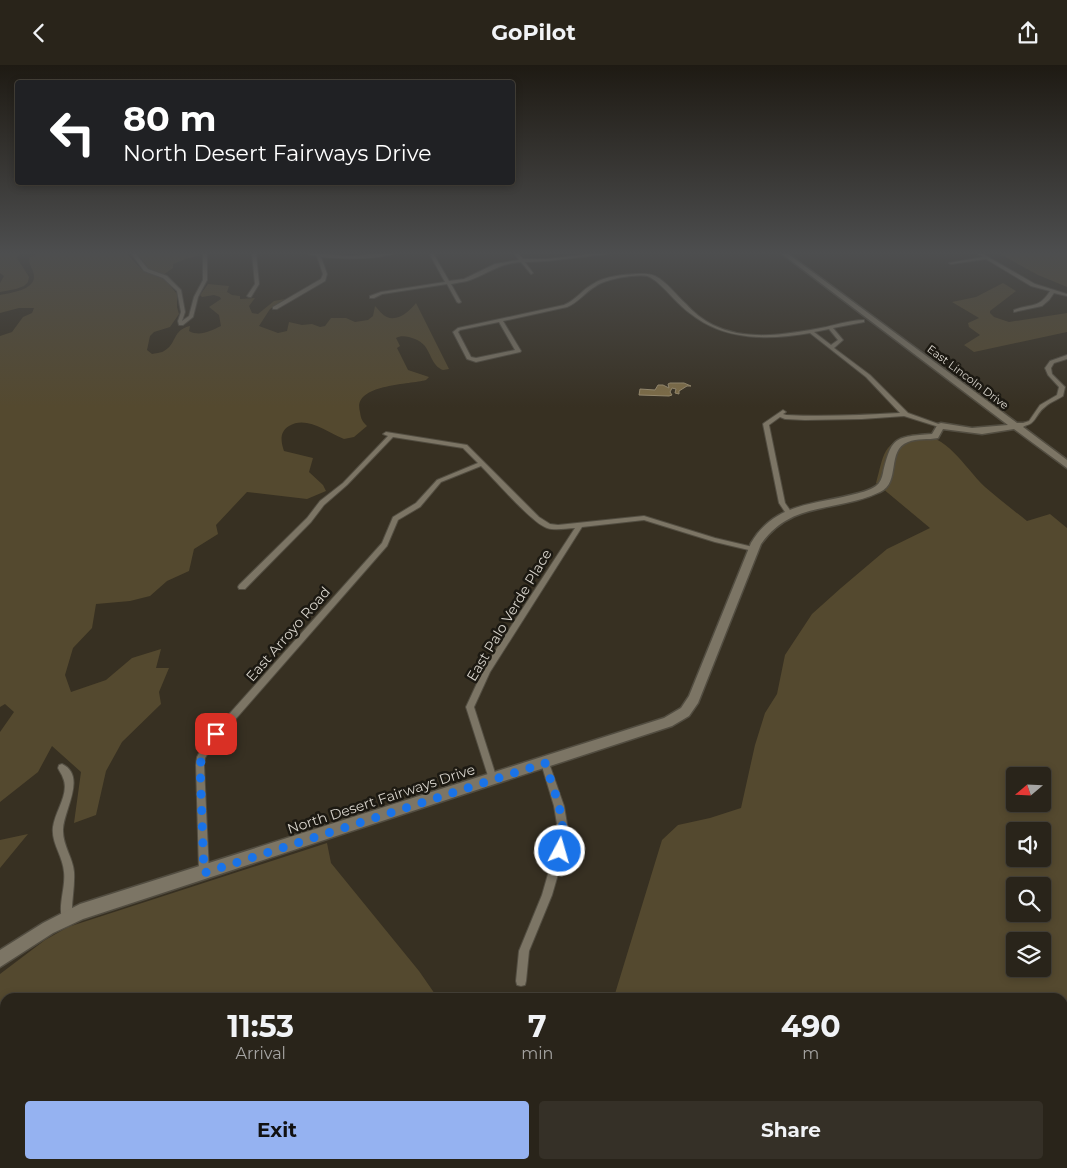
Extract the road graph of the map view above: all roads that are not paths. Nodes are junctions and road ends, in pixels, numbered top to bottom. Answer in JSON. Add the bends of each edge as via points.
{"nodes":[{"id":1,"x":182,"y":304,"type":"edge"},
{"id":2,"x":194,"y":304,"type":"edge"},
{"id":3,"x":282,"y":304,"type":"edge"},
{"id":4,"x":569,"y":304,"type":"edge"},
{"id":5,"x":683,"y":304,"type":"edge"},
{"id":6,"x":848,"y":304,"type":"edge"},
{"id":7,"x":861,"y":304,"type":"edge"},
{"id":8,"x":1043,"y":304,"type":"edge"},
{"id":9,"x":276,"y":308,"type":"dead end"},
{"id":10,"x":1016,"y":311,"type":"dead end"},
{"id":11,"x":865,"y":318,"type":"junction"},
{"id":12,"x":501,"y":321,"type":"junction"},
{"id":13,"x":830,"y":329,"type":"junction"},
{"id":14,"x":894,"y":329,"type":"junction"},
{"id":15,"x":812,"y":333,"type":"junction"},
{"id":16,"x":835,"y":342,"type":"junction"},
{"id":17,"x":1067,"y":357,"type":"edge"},
{"id":18,"x":948,"y":373,"type":"junction"},
{"id":19,"x":1065,"y":387,"type":"edge"},
{"id":20,"x":904,"y":413,"type":"junction"},
{"id":21,"x":941,"y":426,"type":"junction"},
{"id":22,"x":1019,"y":426,"type":"junction"},
{"id":23,"x":1067,"y":458,"type":"edge"},
{"id":24,"x":483,"y":463,"type":"junction"},
{"id":25,"x":1067,"y":465,"type":"edge"},
{"id":26,"x":789,"y":513,"type":"junction"},
{"id":27,"x":580,"y":525,"type":"junction"},
{"id":28,"x":753,"y":549,"type":"junction"},
{"id":29,"x":242,"y":587,"type":"dead end"},
{"id":30,"x":545,"y":763,"type":"junction"},
{"id":31,"x":62,"y":768,"type":"dead end"},
{"id":32,"x":493,"y":779,"type":"junction"},
{"id":33,"x":204,"y":873,"type":"junction"},
{"id":34,"x":67,"y":918,"type":"junction"},
{"id":35,"x":0,"y":959,"type":"edge"},
{"id":36,"x":521,"y":981,"type":"dead end"}],
"edges":[{"from":1,"to":2,"type":"street","via":[[181,324],[192,315]]},
{"from":3,"to":9,"type":"street"},
{"from":4,"to":12,"type":"street"},
{"from":5,"to":15,"type":"street","via":[[695,316],[718,328],[767,337]]},
{"from":6,"to":11,"type":"street","name":"East Lincoln Drive"},
{"from":7,"to":14,"type":"street","name":"East Lincoln Drive"},
{"from":8,"to":10,"type":"street"},
{"from":11,"to":13,"type":"street"},
{"from":11,"to":14,"type":"street"},
{"from":11,"to":18,"type":"street","name":"East Lincoln Drive"},
{"from":12,"to":12,"type":"street","via":[[456,330],[469,358],[476,360],[518,351]]},
{"from":13,"to":15,"type":"street"},
{"from":13,"to":16,"type":"street"},
{"from":14,"to":18,"type":"street","name":"East Lincoln Drive"},
{"from":15,"to":16,"type":"street"},
{"from":16,"to":20,"type":"street"},
{"from":17,"to":19,"type":"street","via":[[1052,362],[1048,368],[1050,374]]},
{"from":18,"to":22,"type":"street","name":"East Lincoln Drive"},
{"from":19,"to":22,"type":"street","via":[[1060,396],[1042,406],[1031,422]]},
{"from":20,"to":21,"type":"street","via":[[914,421]]},
{"from":20,"to":26,"type":"street","via":[[862,417],[785,417],[781,413],[766,424],[782,503]]},
{"from":21,"to":22,"type":"street","via":[[976,432]]},
{"from":21,"to":26,"type":"street","name":"North Desert Fairways Drive","via":[[935,436],[913,437],[896,445],[890,456],[886,480],[878,489]]},
{"from":22,"to":23,"type":"street","name":"East Lincoln Drive"},
{"from":22,"to":25,"type":"street","name":"East Lincoln Drive"},
{"from":24,"to":27,"type":"street","via":[[540,522],[558,527]]},
{"from":24,"to":29,"type":"street","via":[[462,444],[388,435],[345,484],[322,503]]},
{"from":24,"to":33,"type":"street","name":"East Arroyo Road","via":[[444,478],[418,505],[394,519],[385,543],[209,743],[200,765]]},
{"from":26,"to":28,"type":"street","name":"North Desert Fairways Drive","via":[[764,529]]},
{"from":27,"to":28,"type":"street","via":[[644,518]]},
{"from":27,"to":32,"type":"street","name":"East Palo Verde Place","via":[[487,670],[470,707]]},
{"from":28,"to":30,"type":"street","name":"North Desert Fairways Drive","via":[[697,694],[685,712],[662,724]]},
{"from":30,"to":32,"type":"street","name":"North Desert Fairways Drive"},
{"from":30,"to":36,"type":"street","via":[[559,805],[564,836],[547,895],[524,951]]},
{"from":31,"to":34,"type":"street","via":[[67,773],[70,786],[58,832],[69,872]]},
{"from":32,"to":33,"type":"street","name":"North Desert Fairways Drive"},
{"from":33,"to":34,"type":"street","name":"North Desert Fairways Drive"},
{"from":34,"to":35,"type":"street","name":"North Desert Fairways Drive"}]}
